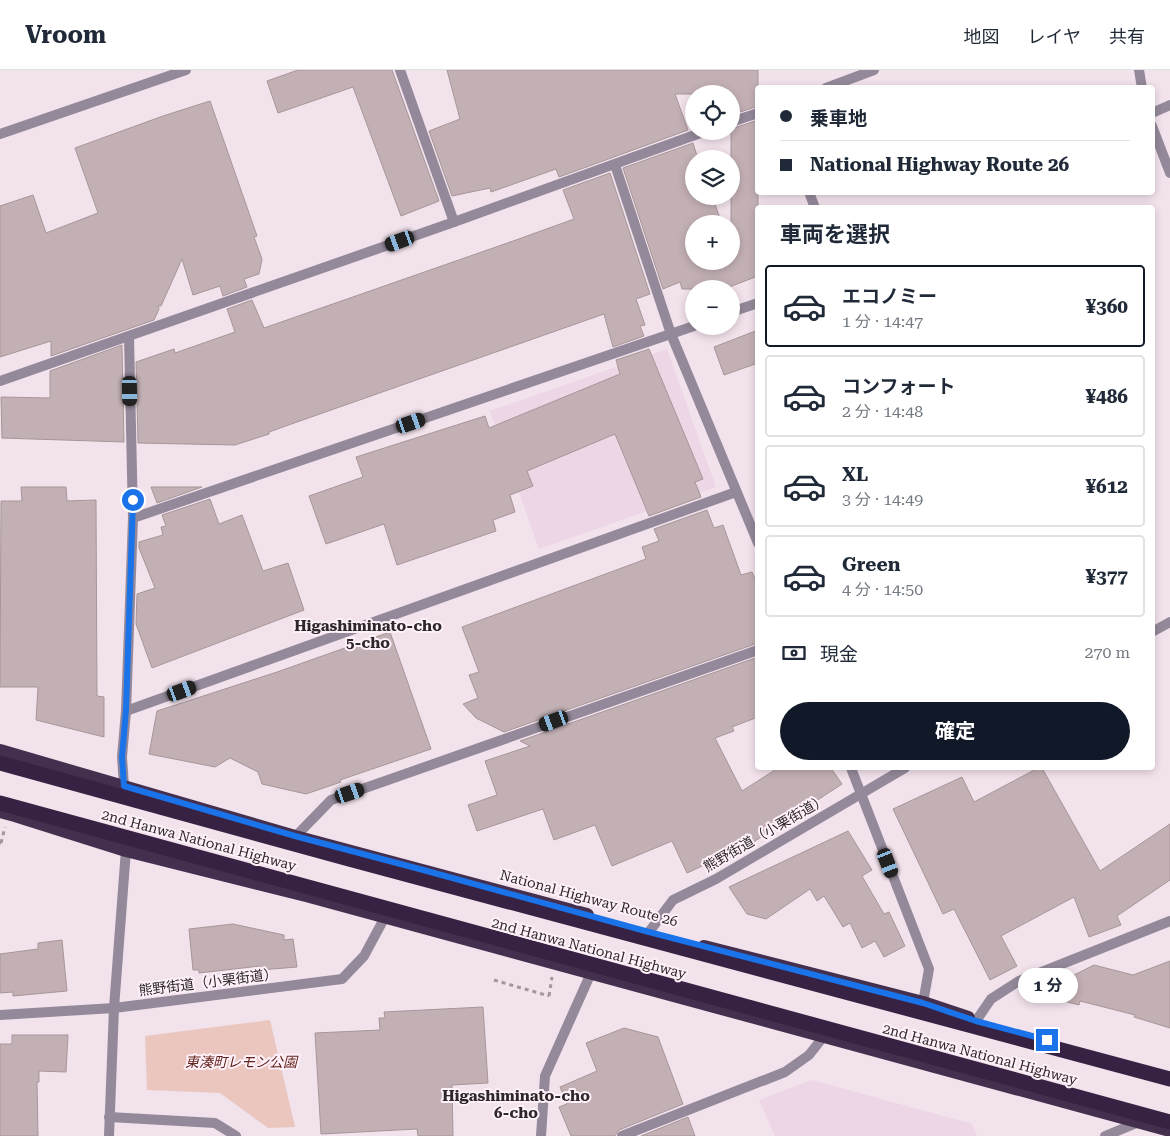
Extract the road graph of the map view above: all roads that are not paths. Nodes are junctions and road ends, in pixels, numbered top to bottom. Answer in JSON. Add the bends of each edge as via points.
{"nodes":[{"id":1,"x":186,"y":70,"type":"edge"},
{"id":2,"x":400,"y":70,"type":"edge"},
{"id":3,"x":874,"y":70,"type":"edge"},
{"id":4,"x":1139,"y":70,"type":"edge"},
{"id":5,"x":834,"y":85,"type":"edge"},
{"id":6,"x":1142,"y":85,"type":"edge"},
{"id":7,"x":1170,"y":105,"type":"edge"},
{"id":8,"x":1155,"y":112,"type":"edge"},
{"id":9,"x":755,"y":114,"type":"edge"},
{"id":10,"x":740,"y":119,"type":"edge"},
{"id":11,"x":0,"y":134,"type":"edge"},
{"id":12,"x":1155,"y":134,"type":"edge"},
{"id":13,"x":685,"y":139,"type":"edge"},
{"id":14,"x":616,"y":164,"type":"junction"},
{"id":15,"x":1170,"y":173,"type":"edge"},
{"id":16,"x":454,"y":222,"type":"junction"},
{"id":17,"x":755,"y":304,"type":"edge"},
{"id":18,"x":740,"y":309,"type":"edge"},
{"id":19,"x":685,"y":329,"type":"edge"},
{"id":20,"x":671,"y":334,"type":"junction"},
{"id":21,"x":129,"y":337,"type":"junction"},
{"id":22,"x":0,"y":381,"type":"edge"},
{"id":23,"x":736,"y":492,"type":"junction"},
{"id":24,"x":133,"y":518,"type":"junction"},
{"id":25,"x":755,"y":536,"type":"edge"},
{"id":26,"x":1170,"y":622,"type":"edge"},
{"id":27,"x":1155,"y":630,"type":"edge"},
{"id":28,"x":755,"y":651,"type":"edge"},
{"id":29,"x":126,"y":710,"type":"junction"},
{"id":30,"x":0,"y":751,"type":"edge"},
{"id":31,"x":0,"y":763,"type":"edge"},
{"id":32,"x":851,"y":770,"type":"edge"},
{"id":33,"x":901,"y":770,"type":"edge"},
{"id":34,"x":124,"y":786,"type":"junction"},
{"id":35,"x":861,"y":792,"type":"junction"},
{"id":36,"x":0,"y":803,"type":"edge"},
{"id":37,"x":0,"y":812,"type":"edge"},
{"id":38,"x":295,"y":836,"type":"junction"},
{"id":39,"x":126,"y":850,"type":"junction"},
{"id":40,"x":385,"y":917,"type":"junction"},
{"id":41,"x":1170,"y":921,"type":"edge"},
{"id":42,"x":649,"y":932,"type":"junction"},
{"id":43,"x":591,"y":973,"type":"junction"},
{"id":44,"x":923,"y":1003,"type":"junction"},
{"id":45,"x":114,"y":1008,"type":"junction"},
{"id":46,"x":0,"y":1015,"type":"edge"},
{"id":47,"x":976,"y":1021,"type":"junction"},
{"id":48,"x":824,"y":1036,"type":"junction"},
{"id":49,"x":1170,"y":1072,"type":"edge"},
{"id":50,"x":1170,"y":1078,"type":"edge"},
{"id":51,"x":109,"y":1117,"type":"junction"},
{"id":52,"x":1139,"y":1122,"type":"junction"},
{"id":53,"x":1170,"y":1122,"type":"edge"},
{"id":54,"x":1170,"y":1130,"type":"edge"},
{"id":55,"x":109,"y":1136,"type":"edge"},
{"id":56,"x":236,"y":1136,"type":"edge"},
{"id":57,"x":541,"y":1136,"type":"edge"},
{"id":58,"x":622,"y":1136,"type":"edge"},
{"id":59,"x":1105,"y":1136,"type":"edge"}],
"edges":[{"from":1,"to":11,"type":"street"},
{"from":2,"to":16,"type":"street"},
{"from":3,"to":5,"type":"street"},
{"from":4,"to":6,"type":"street"},
{"from":7,"to":8,"type":"street"},
{"from":9,"to":10,"type":"street"},
{"from":12,"to":15,"type":"street"},
{"from":13,"to":14,"type":"street"},
{"from":14,"to":16,"type":"street"},
{"from":14,"to":20,"type":"street"},
{"from":16,"to":21,"type":"street"},
{"from":17,"to":18,"type":"street"},
{"from":19,"to":20,"type":"street"},
{"from":20,"to":23,"type":"street"},
{"from":20,"to":24,"type":"street"},
{"from":21,"to":22,"type":"street"},
{"from":21,"to":24,"type":"street"},
{"from":23,"to":25,"type":"street"},
{"from":23,"to":29,"type":"street"},
{"from":24,"to":29,"type":"street"},
{"from":26,"to":27,"type":"street"},
{"from":28,"to":38,"type":"street","via":[[331,800]]},
{"from":29,"to":34,"type":"street","via":[[122,757]]},
{"from":30,"to":34,"type":"highway","name":"National Highway Route 26"},
{"from":31,"to":50,"type":"highway","name":"2nd Hanwa National Highway","bridge":true},
{"from":32,"to":35,"type":"street"},
{"from":33,"to":35,"type":"street","name":"熊野街道（小栗街道）"},
{"from":34,"to":38,"type":"highway","name":"National Highway Route 26"},
{"from":35,"to":42,"type":"street","name":"熊野街道（小栗街道）","via":[[716,879],[672,900]]},
{"from":35,"to":44,"type":"street","via":[[929,969]]},
{"from":36,"to":53,"type":"highway","name":"2nd Hanwa National Highway","bridge":true},
{"from":37,"to":39,"type":"highway"},
{"from":38,"to":42,"type":"highway","name":"National Highway Route 26"},
{"from":39,"to":40,"type":"highway"},
{"from":39,"to":45,"type":"street"},
{"from":40,"to":43,"type":"highway"},
{"from":40,"to":45,"type":"street","name":"熊野街道（小栗街道）","via":[[364,956],[342,979]]},
{"from":41,"to":47,"type":"street","via":[[1019,981],[991,998]]},
{"from":42,"to":44,"type":"highway","name":"National Highway Route 26"},
{"from":43,"to":48,"type":"highway"},
{"from":43,"to":57,"type":"street","via":[[545,1076]]},
{"from":44,"to":47,"type":"highway","name":"National Highway Route 26"},
{"from":45,"to":46,"type":"street","name":"熊野街道（小栗街道）"},
{"from":45,"to":51,"type":"street"},
{"from":47,"to":49,"type":"highway","name":"National Highway Route 26"},
{"from":48,"to":52,"type":"highway"},
{"from":48,"to":58,"type":"street","via":[[809,1055],[785,1072]]},
{"from":51,"to":55,"type":"street"},
{"from":51,"to":56,"type":"street","via":[[215,1123]]},
{"from":52,"to":54,"type":"highway"},
{"from":52,"to":59,"type":"street"}]}
